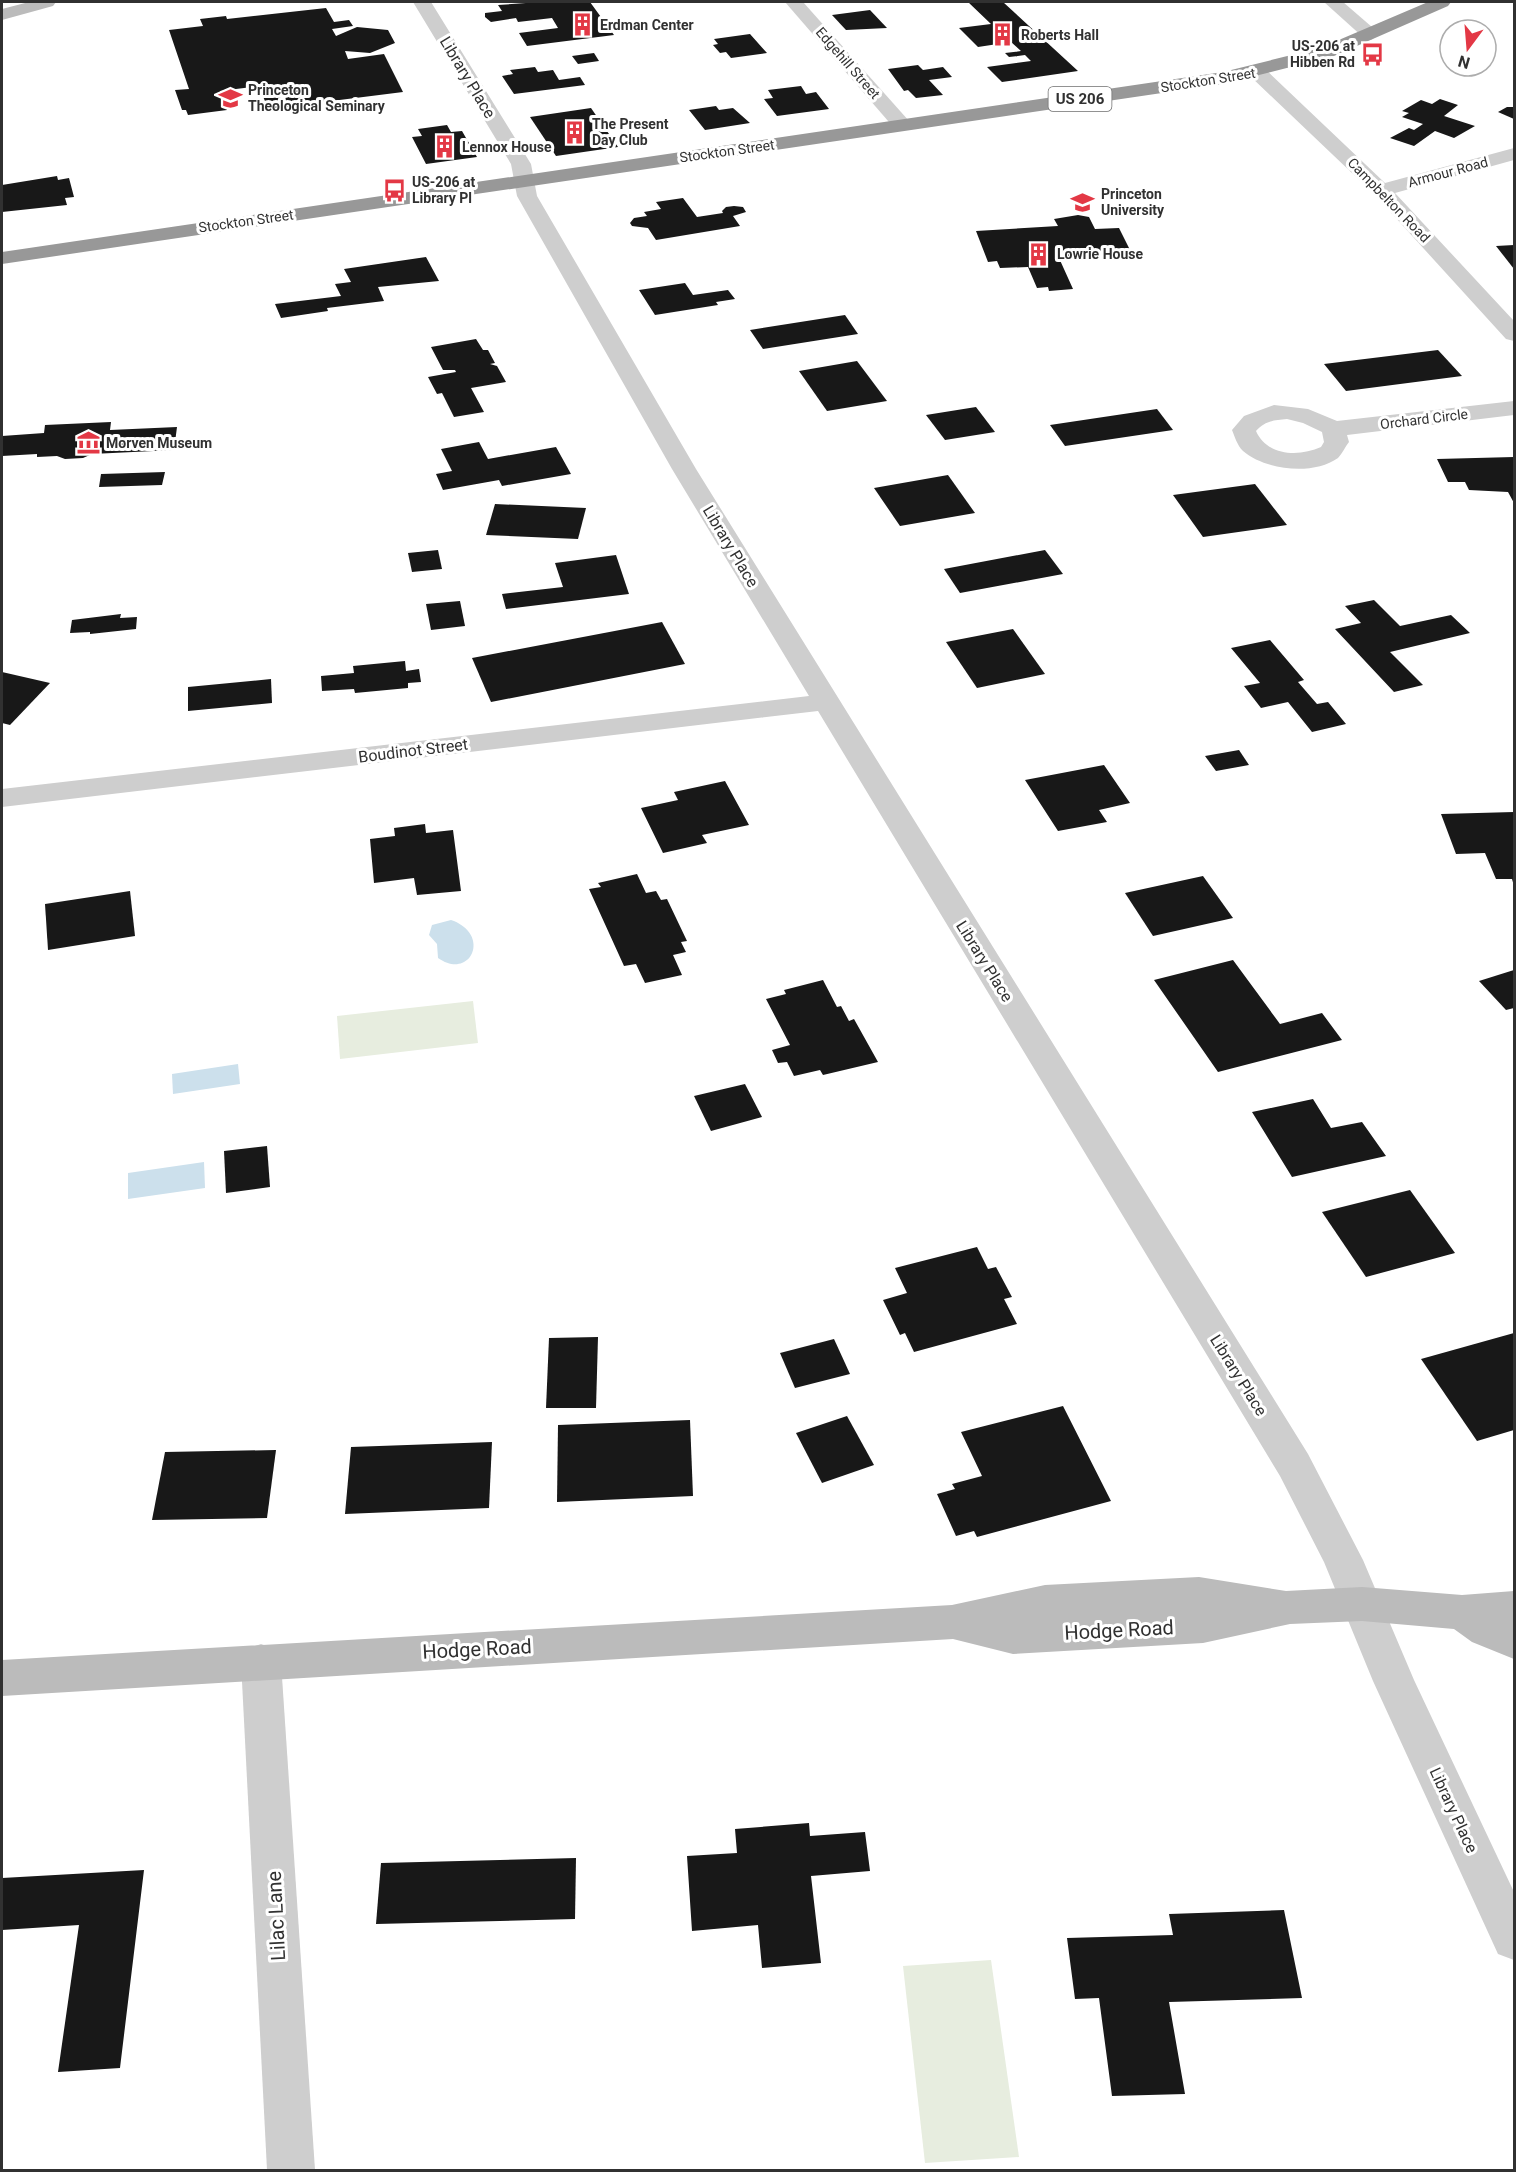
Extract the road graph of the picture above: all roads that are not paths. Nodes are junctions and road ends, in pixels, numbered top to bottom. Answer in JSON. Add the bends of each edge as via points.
{"nodes":[{"id":1,"x":47,"y":2,"type":"edge"},
{"id":2,"x":422,"y":2,"type":"edge"},
{"id":3,"x":794,"y":2,"type":"edge"},
{"id":4,"x":1332,"y":2,"type":"edge"},
{"id":5,"x":1442,"y":2,"type":"edge"},
{"id":6,"x":2,"y":15,"type":"edge"},
{"id":7,"x":1371,"y":34,"type":"junction"},
{"id":8,"x":1257,"y":72,"type":"junction"},
{"id":9,"x":902,"y":125,"type":"junction"},
{"id":10,"x":1515,"y":154,"type":"edge"},
{"id":11,"x":524,"y":180,"type":"junction"},
{"id":12,"x":1381,"y":190,"type":"junction"},
{"id":13,"x":2,"y":258,"type":"edge"},
{"id":14,"x":1515,"y":334,"type":"edge"},
{"id":15,"x":1515,"y":408,"type":"edge"},
{"id":16,"x":1333,"y":429,"type":"dead end"},
{"id":17,"x":825,"y":702,"type":"junction"},
{"id":18,"x":2,"y":798,"type":"edge"},
{"id":19,"x":1362,"y":1604,"type":"junction"},
{"id":20,"x":1515,"y":1608,"type":"edge"},
{"id":21,"x":1462,"y":1612,"type":"junction"},
{"id":22,"x":1515,"y":1642,"type":"edge"},
{"id":23,"x":261,"y":1662,"type":"junction"},
{"id":24,"x":2,"y":1678,"type":"edge"},
{"id":25,"x":1515,"y":1939,"type":"edge"},
{"id":26,"x":291,"y":2170,"type":"edge"}],
"edges":[{"from":1,"to":6,"type":"street"},
{"from":2,"to":11,"type":"street","name":"Library Place","via":[[521,164]]},
{"from":3,"to":9,"type":"street","name":"Edgehill Street"},
{"from":4,"to":7,"type":"street"},
{"from":5,"to":7,"type":"highway","name":"Stockton Street","number":"US 206"},
{"from":7,"to":8,"type":"highway","name":"Stockton Street","number":"US 206","via":[[1313,57]]},
{"from":8,"to":9,"type":"highway","name":"Stockton Street","number":"US 206"},
{"from":8,"to":12,"type":"street","name":"Campbelton Road"},
{"from":9,"to":11,"type":"highway","name":"Stockton Street","number":"US 206"},
{"from":10,"to":12,"type":"street","name":"Armour Road"},
{"from":11,"to":13,"type":"highway","name":"Stockton Street","number":"US 206"},
{"from":11,"to":17,"type":"street","name":"Library Place","via":[[527,196],[662,432]]},
{"from":12,"to":14,"type":"street","name":"Campbelton Road"},
{"from":15,"to":16,"type":"street","name":"Orchard Circle"},
{"from":17,"to":18,"type":"street","name":"Boudinot Street"},
{"from":17,"to":19,"type":"street","name":"Library Place","via":[[1294,1465]]},
{"from":19,"to":21,"type":"street","name":"Hodge Road"},
{"from":19,"to":23,"type":"street","name":"Hodge Road","via":[[1288,1607],[1203,1626],[1013,1636],[952,1622]]},
{"from":19,"to":25,"type":"street","name":"Library Place"},
{"from":20,"to":21,"type":"street","name":"Hodge Road"},
{"from":21,"to":22,"type":"street","via":[[1486,1630]]},
{"from":23,"to":24,"type":"street","name":"Hodge Road"},
{"from":23,"to":26,"type":"street","name":"Lilac Lane"}]}
